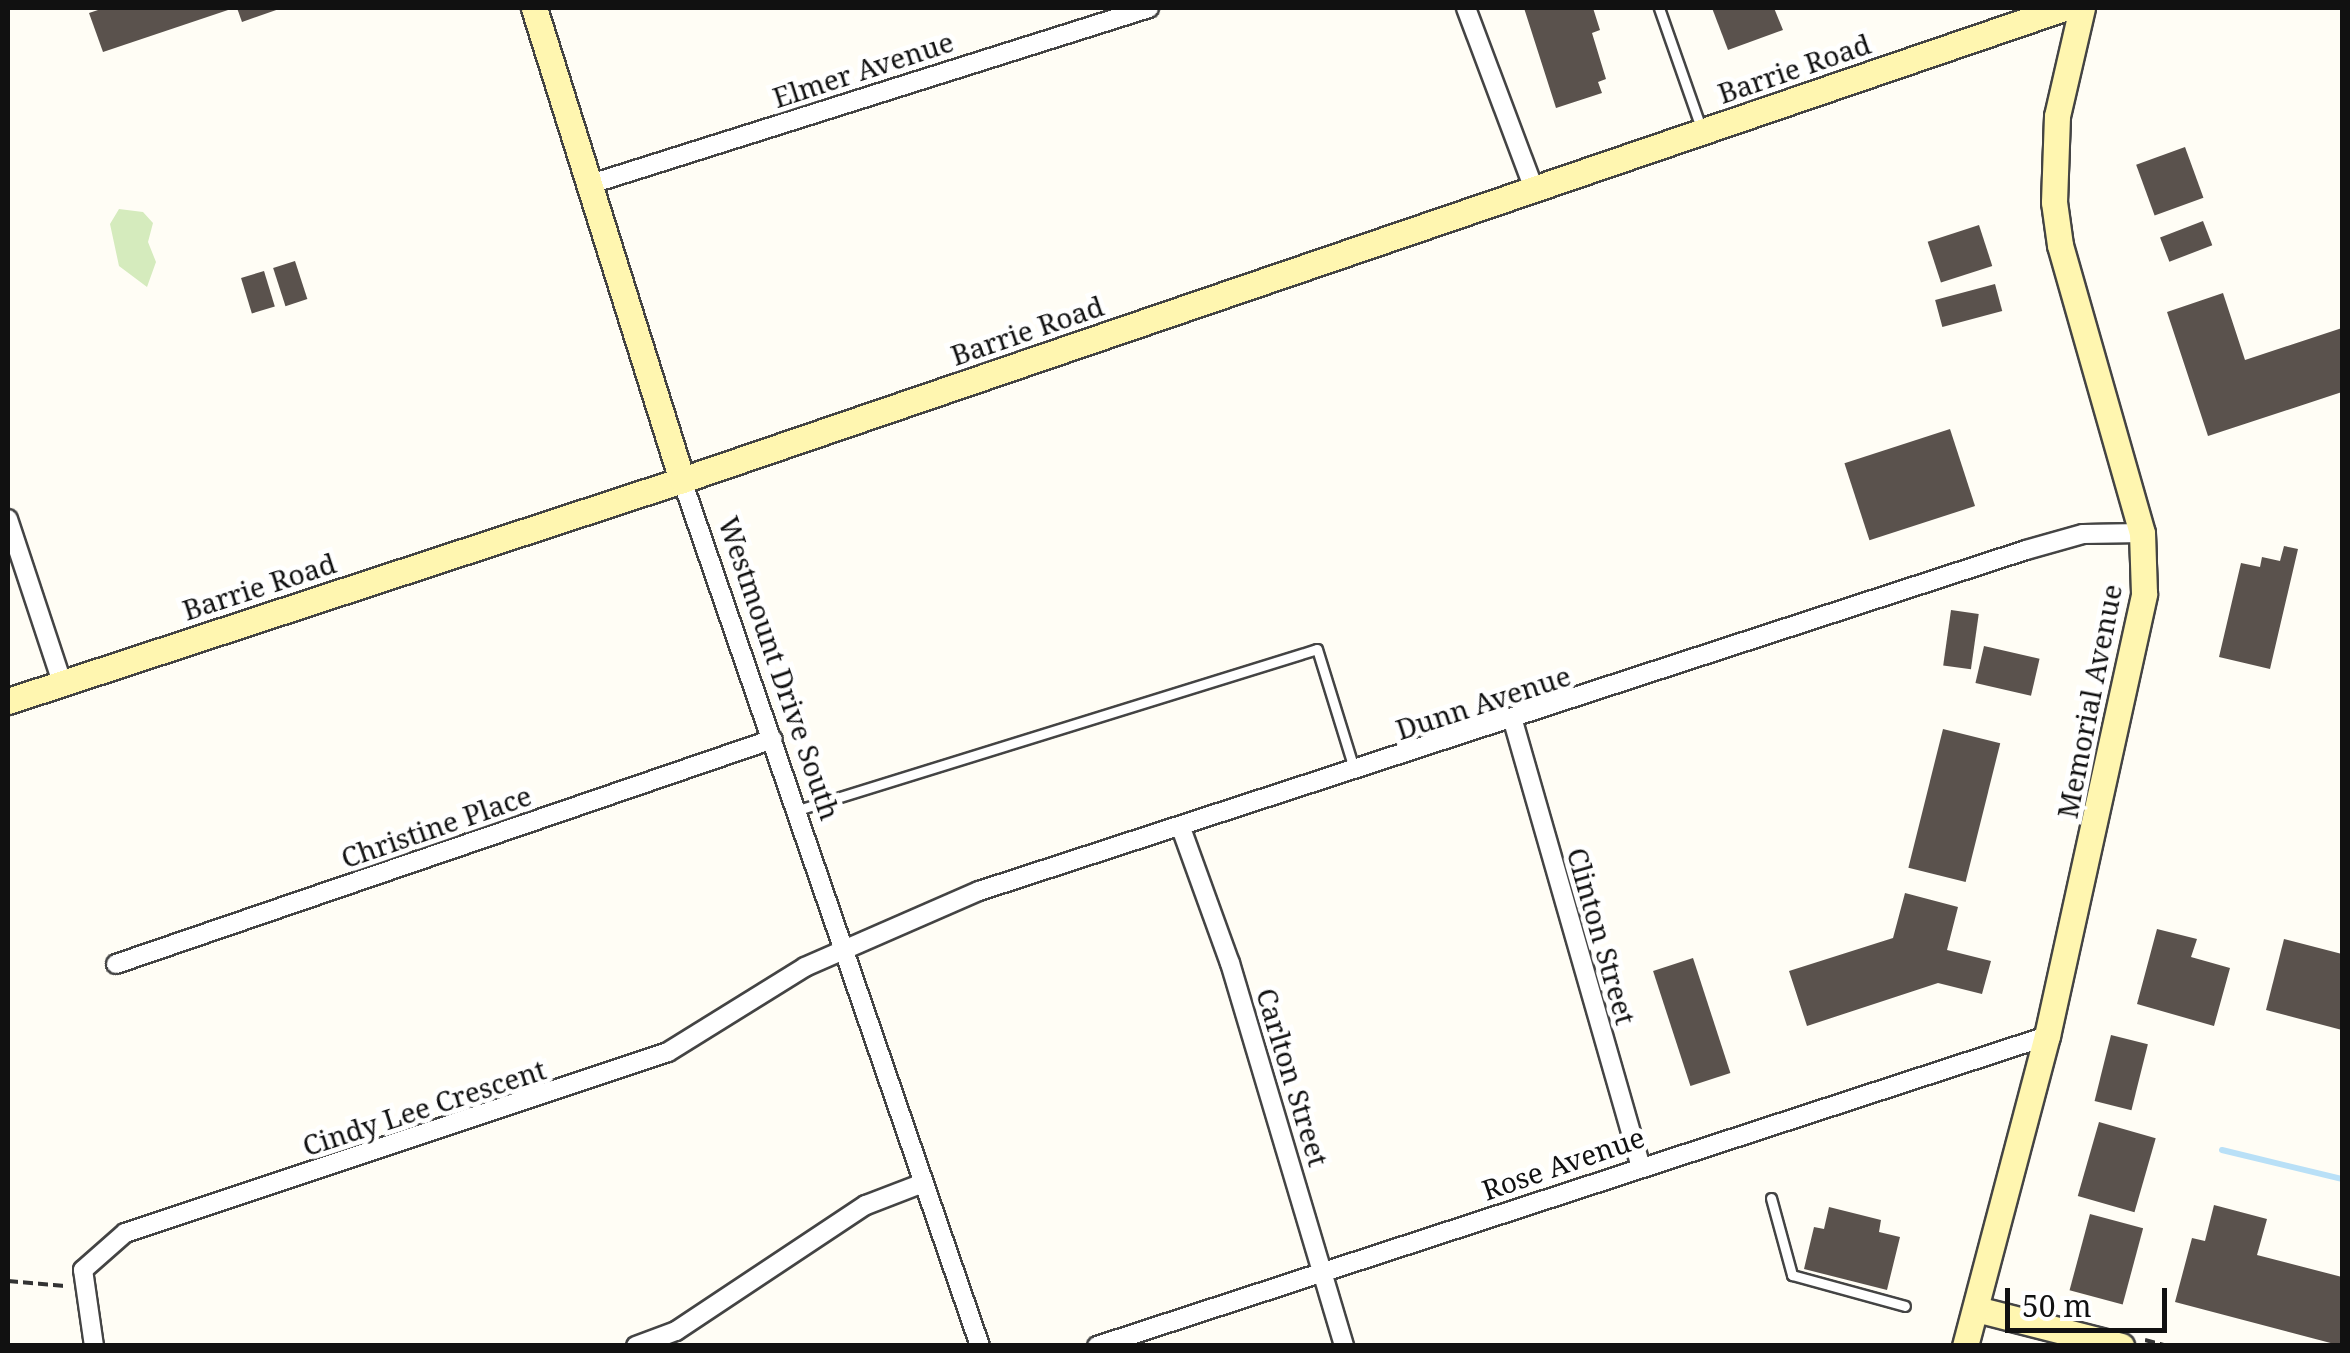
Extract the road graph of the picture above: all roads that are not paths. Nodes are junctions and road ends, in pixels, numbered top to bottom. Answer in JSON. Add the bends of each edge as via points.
{"nodes":[{"id":1,"x":534,"y":8,"type":"edge"},
{"id":2,"x":1149,"y":8,"type":"edge"},
{"id":3,"x":1466,"y":8,"type":"edge"},
{"id":4,"x":1659,"y":8,"type":"edge"},
{"id":5,"x":2064,"y":8,"type":"edge"},
{"id":6,"x":2082,"y":8,"type":"edge"},
{"id":7,"x":1702,"y":131,"type":"junction"},
{"id":8,"x":594,"y":183,"type":"junction"},
{"id":9,"x":1534,"y":189,"type":"junction"},
{"id":10,"x":682,"y":480,"type":"junction"},
{"id":11,"x":8,"y":519,"type":"edge"},
{"id":12,"x":2142,"y":533,"type":"junction"},
{"id":13,"x":62,"y":682,"type":"junction"},
{"id":14,"x":8,"y":701,"type":"edge"},
{"id":15,"x":1513,"y":721,"type":"junction"},
{"id":16,"x":773,"y":739,"type":"junction"},
{"id":17,"x":1355,"y":772,"type":"junction"},
{"id":18,"x":798,"y":810,"type":"junction"},
{"id":19,"x":1181,"y":828,"type":"junction"},
{"id":20,"x":848,"y":949,"type":"junction"},
{"id":21,"x":116,"y":964,"type":"dead end"},
{"id":22,"x":2047,"y":1036,"type":"junction"},
{"id":23,"x":1640,"y":1165,"type":"junction"},
{"id":24,"x":923,"y":1183,"type":"junction"},
{"id":25,"x":1771,"y":1198,"type":"dead end"},
{"id":26,"x":1324,"y":1275,"type":"junction"},
{"id":27,"x":1905,"y":1306,"type":"dead end"},
{"id":28,"x":1976,"y":1309,"type":"junction"},
{"id":29,"x":94,"y":1346,"type":"edge"},
{"id":30,"x":636,"y":1346,"type":"edge"},
{"id":31,"x":980,"y":1346,"type":"edge"},
{"id":32,"x":1098,"y":1346,"type":"edge"},
{"id":33,"x":1344,"y":1346,"type":"edge"},
{"id":34,"x":1965,"y":1346,"type":"edge"},
{"id":35,"x":2121,"y":1346,"type":"edge"}],
"edges":[{"from":1,"to":8,"type":"street","name":"Westmount Drive South"},
{"from":2,"to":8,"type":"street","name":"Elmer Avenue"},
{"from":3,"to":9,"type":"street"},
{"from":4,"to":7,"type":"lane"},
{"from":5,"to":7,"type":"street","name":"Barrie Road"},
{"from":6,"to":12,"type":"street","name":"Memorial Avenue","via":[[2057,116],[2054,202],[2060,245]]},
{"from":7,"to":9,"type":"street","name":"Barrie Road"},
{"from":8,"to":10,"type":"street","name":"Westmount Drive South"},
{"from":9,"to":10,"type":"street","name":"Barrie Road"},
{"from":10,"to":13,"type":"street","name":"Barrie Road"},
{"from":10,"to":16,"type":"street","name":"Westmount Drive South"},
{"from":11,"to":13,"type":"street"},
{"from":12,"to":15,"type":"street","name":"Dunn Avenue","via":[[2083,534],[2026,550]]},
{"from":12,"to":22,"type":"street","name":"Memorial Avenue","via":[[2141,616]]},
{"from":13,"to":14,"type":"street","name":"Barrie Road"},
{"from":15,"to":17,"type":"street","name":"Dunn Avenue"},
{"from":15,"to":23,"type":"street","name":"Clinton Street"},
{"from":16,"to":18,"type":"street","name":"Westmount Drive South"},
{"from":16,"to":21,"type":"street","name":"Christine Place"},
{"from":17,"to":18,"type":"lane","via":[[1317,649]]},
{"from":17,"to":19,"type":"street","name":"Dunn Avenue"},
{"from":18,"to":20,"type":"street","name":"Westmount Drive South"},
{"from":19,"to":20,"type":"street","name":"Dunn Avenue","via":[[979,891]]},
{"from":19,"to":26,"type":"street","name":"Carlton Street","via":[[1230,962]]},
{"from":20,"to":24,"type":"street","name":"Westmount Drive South"},
{"from":20,"to":29,"type":"street","name":"Cindy Lee Crescent","via":[[805,967],[668,1052],[594,1082],[125,1233],[83,1270]]},
{"from":22,"to":23,"type":"street","name":"Rose Avenue"},
{"from":22,"to":28,"type":"street","name":"Memorial Avenue"},
{"from":23,"to":26,"type":"street","name":"Rose Avenue"},
{"from":24,"to":30,"type":"street","via":[[866,1205],[676,1331]]},
{"from":24,"to":31,"type":"street","name":"Westmount Drive South"},
{"from":25,"to":27,"type":"lane","via":[[1792,1275]]},
{"from":26,"to":32,"type":"street","name":"Rose Avenue"},
{"from":26,"to":33,"type":"street","name":"Carlton Street"},
{"from":28,"to":34,"type":"street","name":"Memorial Avenue"},
{"from":28,"to":35,"type":"street"}]}
